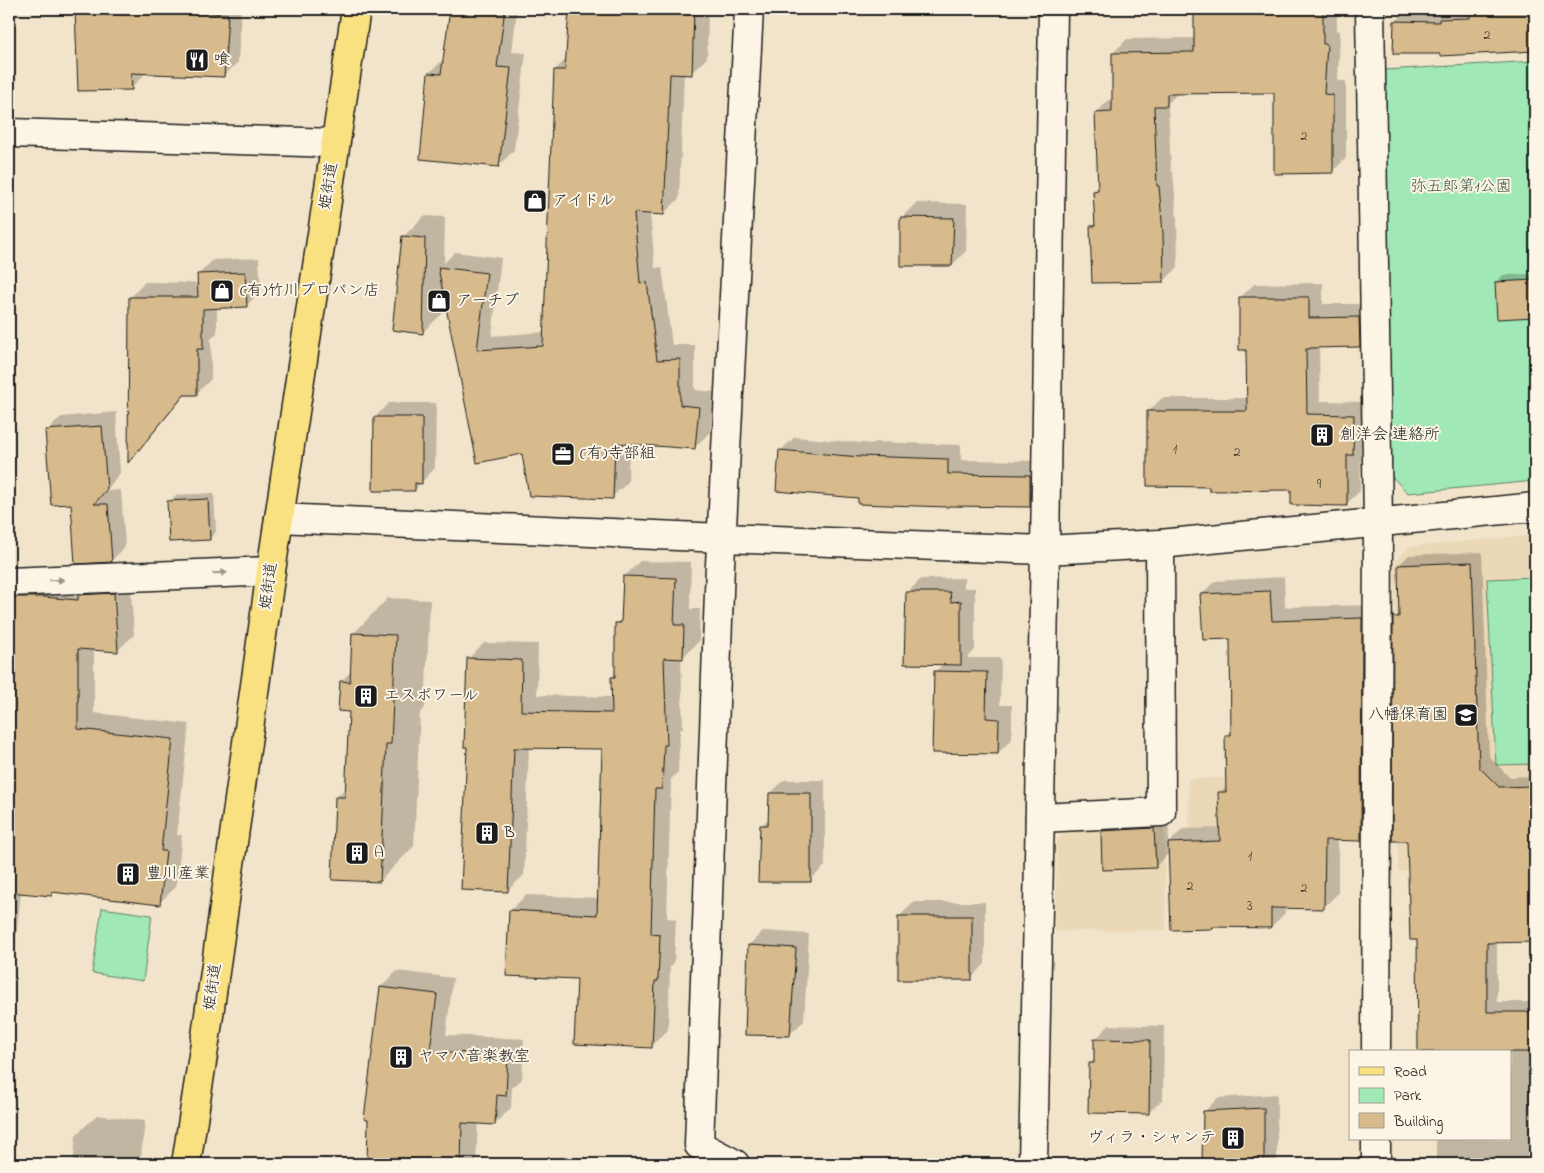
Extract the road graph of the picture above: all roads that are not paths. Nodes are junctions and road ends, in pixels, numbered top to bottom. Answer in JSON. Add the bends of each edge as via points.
{"nodes":[{"id":1,"x":356,"y":9,"type":"edge"},
{"id":2,"x":749,"y":9,"type":"edge"},
{"id":3,"x":1053,"y":9,"type":"edge"},
{"id":4,"x":1370,"y":9,"type":"edge"},
{"id":5,"x":9,"y":134,"type":"edge"},
{"id":6,"x":336,"y":143,"type":"junction"},
{"id":7,"x":1535,"y":507,"type":"edge"},
{"id":8,"x":279,"y":518,"type":"junction"},
{"id":9,"x":1378,"y":523,"type":"junction"},
{"id":10,"x":722,"y":538,"type":"junction"},
{"id":11,"x":1160,"y":544,"type":"junction"},
{"id":12,"x":1045,"y":550,"type":"junction"},
{"id":13,"x":271,"y":571,"type":"junction"},
{"id":14,"x":9,"y":582,"type":"edge"},
{"id":15,"x":1040,"y":818,"type":"junction"},
{"id":16,"x":1376,"y":1050,"type":"edge"},
{"id":17,"x":1376,"y":1140,"type":"edge"},
{"id":18,"x":186,"y":1164,"type":"edge"},
{"id":19,"x":735,"y":1164,"type":"edge"},
{"id":20,"x":1033,"y":1164,"type":"edge"},
{"id":21,"x":1376,"y":1164,"type":"edge"}],
"edges":[{"from":1,"to":6,"type":"main road","name":"姫街道"},
{"from":2,"to":10,"type":"street"},
{"from":3,"to":12,"type":"street"},
{"from":4,"to":9,"type":"street"},
{"from":5,"to":6,"type":"street"},
{"from":6,"to":8,"type":"main road","name":"姫街道"},
{"from":7,"to":9,"type":"street"},
{"from":8,"to":10,"type":"street"},
{"from":8,"to":13,"type":"main road","name":"姫街道"},
{"from":9,"to":11,"type":"street"},
{"from":9,"to":16,"type":"street"},
{"from":10,"to":12,"type":"street"},
{"from":10,"to":19,"type":"street","via":[[698,1145]]},
{"from":11,"to":12,"type":"street"},
{"from":11,"to":15,"type":"street","via":[[1161,812]]},
{"from":12,"to":15,"type":"street"},
{"from":14,"to":13,"type":"street","one_way":true},
{"from":13,"to":18,"type":"main road","name":"姫街道"},
{"from":15,"to":20,"type":"street"},
{"from":17,"to":21,"type":"street"}]}
